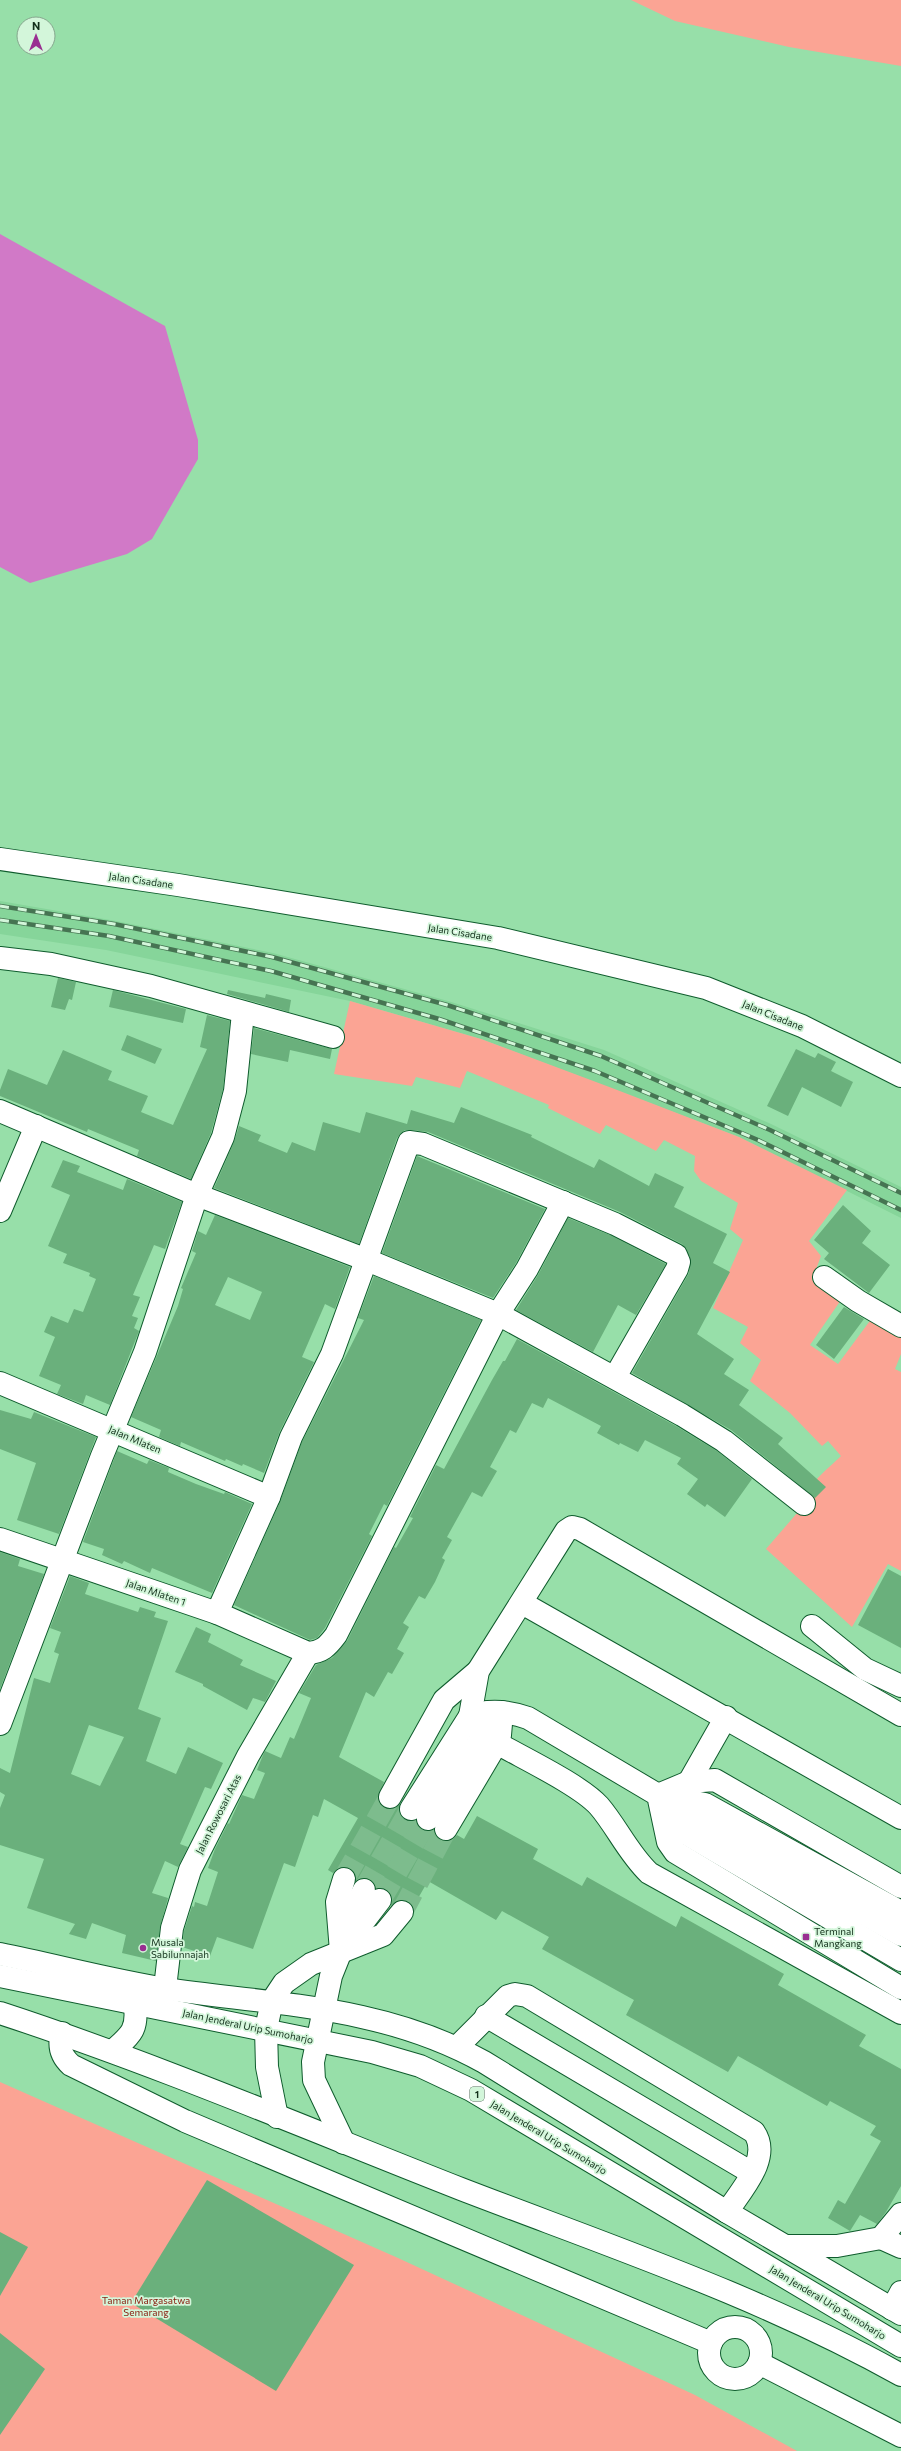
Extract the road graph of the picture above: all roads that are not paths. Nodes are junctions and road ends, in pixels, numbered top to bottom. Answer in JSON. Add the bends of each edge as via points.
{"nodes":[{"id":1,"x":0,"y":859,"type":"edge"},
{"id":2,"x":0,"y":958,"type":"edge"},
{"id":3,"x":243,"y":1013,"type":"junction"},
{"id":4,"x":333,"y":1036,"type":"dead end"},
{"id":5,"x":901,"y":1076,"type":"edge"},
{"id":6,"x":0,"y":1111,"type":"edge"},
{"id":7,"x":36,"y":1126,"type":"junction"},
{"id":8,"x":197,"y":1195,"type":"junction"},
{"id":9,"x":563,"y":1202,"type":"junction"},
{"id":10,"x":0,"y":1211,"type":"edge"},
{"id":11,"x":367,"y":1260,"type":"junction"},
{"id":12,"x":824,"y":1277,"type":"dead end"},
{"id":13,"x":498,"y":1314,"type":"junction"},
{"id":14,"x":901,"y":1326,"type":"edge"},
{"id":15,"x":615,"y":1378,"type":"junction"},
{"id":16,"x":0,"y":1383,"type":"edge"},
{"id":17,"x":114,"y":1430,"type":"junction"},
{"id":18,"x":269,"y":1496,"type":"junction"},
{"id":19,"x":804,"y":1504,"type":"dead end"},
{"id":20,"x":0,"y":1539,"type":"edge"},
{"id":21,"x":63,"y":1560,"type":"junction"},
{"id":22,"x":522,"y":1603,"type":"junction"},
{"id":23,"x":217,"y":1613,"type":"junction"},
{"id":24,"x":812,"y":1626,"type":"dead end"},
{"id":25,"x":308,"y":1653,"type":"junction"},
{"id":26,"x":478,"y":1671,"type":"junction"},
{"id":27,"x":901,"y":1686,"type":"edge"},
{"id":28,"x":487,"y":1713,"type":"junction"},
{"id":29,"x":901,"y":1715,"type":"edge"},
{"id":30,"x":726,"y":1717,"type":"junction"},
{"id":31,"x":0,"y":1724,"type":"edge"},
{"id":32,"x":497,"y":1743,"type":"junction"},
{"id":33,"x":689,"y":1782,"type":"junction"},
{"id":34,"x":658,"y":1795,"type":"junction"},
{"id":35,"x":390,"y":1797,"type":"tunnel mouth"},
{"id":36,"x":901,"y":1818,"type":"edge"},
{"id":37,"x":344,"y":1879,"type":"tunnel mouth"},
{"id":38,"x":901,"y":1887,"type":"edge"},
{"id":39,"x":372,"y":1895,"type":"tunnel mouth"},
{"id":40,"x":402,"y":1912,"type":"tunnel mouth"},
{"id":41,"x":901,"y":1912,"type":"edge"},
{"id":42,"x":901,"y":1936,"type":"edge"},
{"id":43,"x":341,"y":1942,"type":"junction"},
{"id":44,"x":0,"y":1954,"type":"edge"},
{"id":45,"x":901,"y":1960,"type":"edge"},
{"id":46,"x":0,"y":1976,"type":"edge"},
{"id":47,"x":164,"y":1988,"type":"junction"},
{"id":48,"x":901,"y":1988,"type":"edge"},
{"id":49,"x":272,"y":2001,"type":"junction"},
{"id":50,"x":131,"y":2002,"type":"junction"},
{"id":51,"x":324,"y":2008,"type":"junction"},
{"id":52,"x":0,"y":2013,"type":"edge"},
{"id":53,"x":901,"y":2013,"type":"edge"},
{"id":54,"x":486,"y":2016,"type":"junction"},
{"id":55,"x":266,"y":2029,"type":"junction"},
{"id":56,"x":62,"y":2033,"type":"junction"},
{"id":57,"x":317,"y":2040,"type":"junction"},
{"id":58,"x":457,"y":2047,"type":"junction"},
{"id":59,"x":113,"y":2051,"type":"junction"},
{"id":60,"x":277,"y":2116,"type":"junction"},
{"id":61,"x":344,"y":2143,"type":"junction"},
{"id":62,"x":752,"y":2174,"type":"junction"},
{"id":63,"x":727,"y":2212,"type":"junction"},
{"id":64,"x":901,"y":2214,"type":"edge"},
{"id":65,"x":881,"y":2238,"type":"junction"},
{"id":66,"x":788,"y":2246,"type":"junction"},
{"id":67,"x":901,"y":2247,"type":"edge"},
{"id":68,"x":898,"y":2305,"type":"edge"},
{"id":69,"x":711,"y":2343,"type":"junction"},
{"id":70,"x":901,"y":2346,"type":"edge"},
{"id":71,"x":759,"y":2363,"type":"junction"},
{"id":72,"x":901,"y":2376,"type":"edge"},
{"id":73,"x":901,"y":2436,"type":"edge"}],
"edges":[{"from":1,"to":5,"type":"main road","name":"Jalan Cisadane","via":[[178,885],[506,940],[706,988],[802,1026]]},
{"from":2,"to":3,"type":"main road","via":[[51,964],[113,978]]},
{"from":3,"to":4,"type":"main road"},
{"from":3,"to":8,"type":"main road","via":[[235,1090],[223,1137]]},
{"from":6,"to":7,"type":"main road"},
{"from":7,"to":8,"type":"main road"},
{"from":7,"to":10,"type":"main road"},
{"from":8,"to":11,"type":"main road"},
{"from":8,"to":17,"type":"main road","via":[[145,1352]]},
{"from":9,"to":11,"type":"main road","via":[[423,1144],[409,1142]]},
{"from":9,"to":13,"type":"main road","via":[[527,1270]]},
{"from":9,"to":15,"type":"main road","via":[[648,1240],[676,1256],[679,1262],[677,1270]]},
{"from":11,"to":13,"type":"main road"},
{"from":11,"to":18,"type":"main road","via":[[332,1354],[291,1437]]},
{"from":12,"to":14,"type":"main road"},
{"from":13,"to":15,"type":"main road"},
{"from":13,"to":25,"type":"main road","via":[[336,1635],[327,1648]]},
{"from":15,"to":19,"type":"main road","via":[[724,1441]]},
{"from":16,"to":17,"type":"main road","name":"Jalan Mlaten"},
{"from":17,"to":18,"type":"main road","name":"Jalan Mlaten"},
{"from":17,"to":21,"type":"main road"},
{"from":18,"to":23,"type":"main road"},
{"from":20,"to":21,"type":"main road","name":"Jalan Mlaten 1"},
{"from":21,"to":23,"type":"main road","name":"Jalan Mlaten 1"},
{"from":21,"to":31,"type":"main road"},
{"from":22,"to":26,"type":"main road"},
{"from":22,"to":29,"type":"main road","via":[[566,1531],[572,1527],[580,1529]]},
{"from":22,"to":30,"type":"main road"},
{"from":23,"to":25,"type":"main road","name":"Jalan Mlaten 1"},
{"from":24,"to":27,"type":"main road","via":[[865,1669]]},
{"from":25,"to":47,"type":"main road","name":"Jalan Rowosari Atas","via":[[248,1756],[190,1870],[172,1928]]},
{"from":26,"to":28,"type":"main road"},
{"from":26,"to":35,"type":"main road","via":[[444,1700]]},
{"from":28,"to":32,"type":"main road","via":[[500,1735]]},
{"from":28,"to":32,"type":"main road","via":[[428,1819]]},
{"from":28,"to":34,"type":"main road","via":[[528,1718]]},
{"from":30,"to":33,"type":"main road"},
{"from":30,"to":36,"type":"main road"},
{"from":32,"to":53,"type":"main road","via":[[593,1802],[637,1862],[649,1873]]},
{"from":33,"to":34,"type":"main road"},
{"from":33,"to":38,"type":"main road","via":[[716,1780]]},
{"from":34,"to":41,"type":"main road","via":[[705,1804]]},
{"from":34,"to":42,"type":"main road"},
{"from":34,"to":45,"type":"main road","via":[[685,1833]]},
{"from":34,"to":48,"type":"main road","via":[[668,1842],[675,1852]]},
{"from":37,"to":43,"type":"main road","via":[[337,1902]]},
{"from":39,"to":43,"type":"main road"},
{"from":40,"to":43,"type":"main road","via":[[383,1935],[373,1941]]},
{"from":43,"to":49,"type":"main road","via":[[284,1982]]},
{"from":43,"to":51,"type":"main road"},
{"from":44,"to":47,"type":"main road"},
{"from":46,"to":50,"type":"main road","name":"Jalan Jenderal Urip Sumoharjo","number":"1"},
{"from":47,"to":49,"type":"main road"},
{"from":49,"to":51,"type":"main road"},
{"from":49,"to":55,"type":"main road"},
{"from":50,"to":55,"type":"main road","name":"Jalan Jenderal Urip Sumoharjo","number":"1"},
{"from":50,"to":59,"type":"main road","via":[[135,2007],[135,2026],[132,2034]]},
{"from":51,"to":57,"type":"main road"},
{"from":51,"to":58,"type":"main road","via":[[394,2024]]},
{"from":52,"to":56,"type":"main road"},
{"from":54,"to":58,"type":"main road"},
{"from":54,"to":62,"type":"main road"},
{"from":54,"to":62,"type":"main road","via":[[508,1996],[527,1996],[754,2132],[760,2141],[760,2154]]},
{"from":55,"to":57,"type":"main road","name":"Jalan Jenderal Urip Sumoharjo","number":"1"},
{"from":55,"to":60,"type":"main road","via":[[267,2067]]},
{"from":56,"to":59,"type":"main road"},
{"from":56,"to":69,"type":"main road","via":[[60,2048],[71,2066],[185,2121]]},
{"from":57,"to":61,"type":"main road","via":[[313,2062],[314,2080]]},
{"from":57,"to":70,"type":"main road","name":"Jalan Jenderal Urip Sumoharjo","number":"1","via":[[420,2066],[471,2090]]},
{"from":58,"to":63,"type":"main road"},
{"from":59,"to":60,"type":"main road"},
{"from":60,"to":61,"type":"main road"},
{"from":61,"to":72,"type":"main road","via":[[764,2306]]},
{"from":62,"to":63,"type":"main road"},
{"from":63,"to":66,"type":"main road"},
{"from":64,"to":65,"type":"main road"},
{"from":65,"to":66,"type":"main road","via":[[837,2246]]},
{"from":65,"to":67,"type":"main road"},
{"from":66,"to":68,"type":"main road"},
{"from":69,"to":71,"type":"main road","via":[[723,2330],[741,2328],[756,2338],[761,2354]]},
{"from":69,"to":71,"type":"main road","via":[[709,2359],[712,2367],[725,2377],[741,2379],[755,2370]]},
{"from":71,"to":73,"type":"main road"}]}
